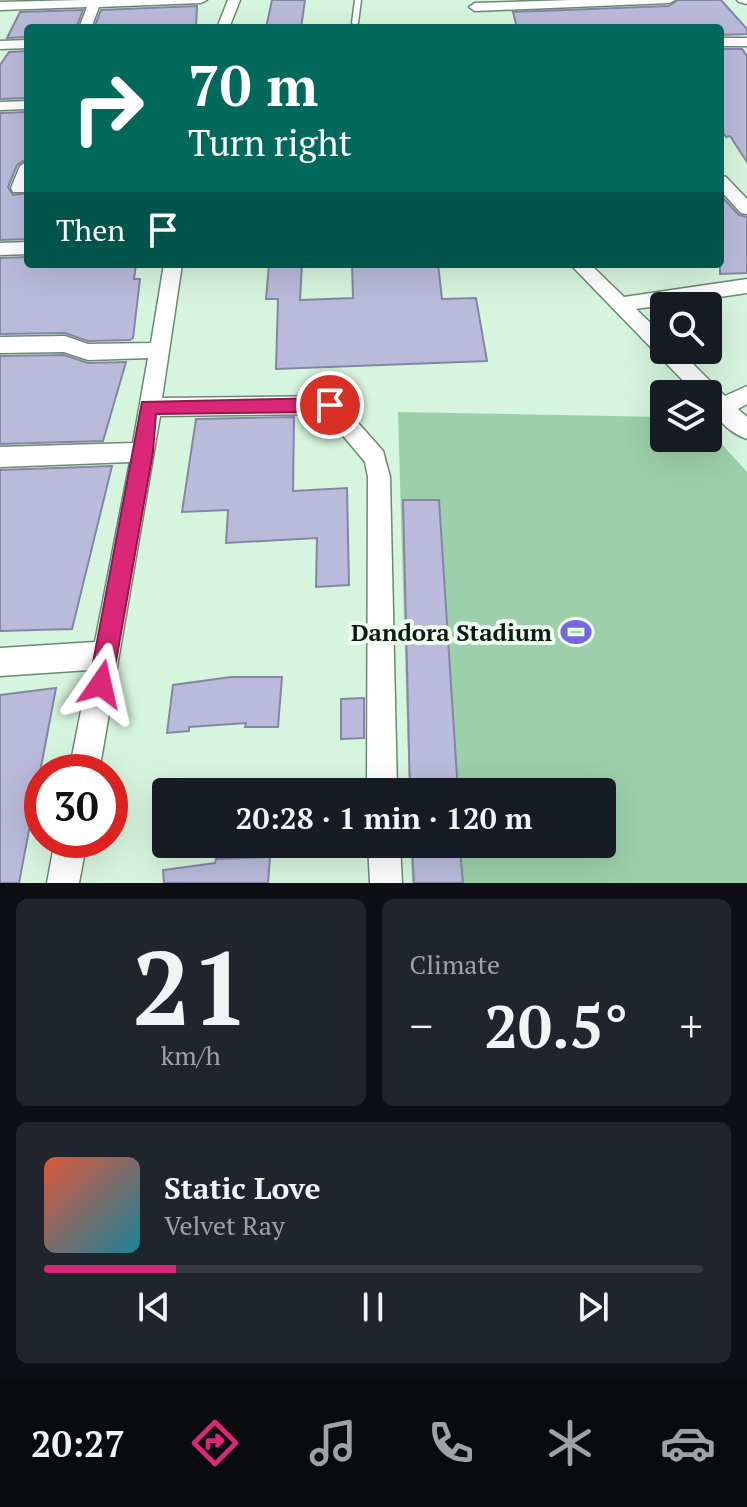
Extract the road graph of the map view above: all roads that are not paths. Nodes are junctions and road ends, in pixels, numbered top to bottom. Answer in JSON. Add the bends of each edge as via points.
{"nodes":[{"id":1,"x":201,"y":0,"type":"edge"},
{"id":2,"x":234,"y":0,"type":"edge"},
{"id":3,"x":358,"y":0,"type":"edge"},
{"id":4,"x":666,"y":1,"type":"edge"},
{"id":5,"x":94,"y":2,"type":"edge"},
{"id":6,"x":0,"y":6,"type":"edge"},
{"id":7,"x":476,"y":8,"type":"edge"},
{"id":8,"x":355,"y":23,"type":"dead end"},
{"id":9,"x":86,"y":24,"type":"edge"},
{"id":10,"x":225,"y":24,"type":"edge"},
{"id":11,"x":724,"y":42,"type":"edge"},
{"id":12,"x":747,"y":42,"type":"edge"},
{"id":13,"x":24,"y":44,"type":"edge"},
{"id":14,"x":0,"y":45,"type":"edge"},
{"id":15,"x":24,"y":105,"type":"edge"},
{"id":16,"x":0,"y":106,"type":"edge"},
{"id":17,"x":24,"y":176,"type":"edge"},
{"id":18,"x":724,"y":184,"type":"edge"},
{"id":19,"x":19,"y":188,"type":"dead end"},
{"id":20,"x":747,"y":209,"type":"edge"},
{"id":21,"x":24,"y":248,"type":"edge"},
{"id":22,"x":0,"y":249,"type":"edge"},
{"id":23,"x":172,"y":268,"type":"edge"},
{"id":24,"x":583,"y":268,"type":"edge"},
{"id":25,"x":747,"y":286,"type":"edge"},
{"id":26,"x":618,"y":305,"type":"junction"},
{"id":27,"x":650,"y":335,"type":"edge"},
{"id":28,"x":0,"y":345,"type":"edge"},
{"id":29,"x":157,"y":350,"type":"junction"},
{"id":30,"x":681,"y":364,"type":"edge"},
{"id":31,"x":697,"y":380,"type":"edge"},
{"id":32,"x":747,"y":394,"type":"edge"},
{"id":33,"x":148,"y":407,"type":"junction"},
{"id":34,"x":722,"y":407,"type":"edge"},
{"id":35,"x":722,"y":409,"type":"edge"},
{"id":36,"x":747,"y":430,"type":"edge"},
{"id":37,"x":143,"y":452,"type":"junction"},
{"id":38,"x":0,"y":457,"type":"edge"},
{"id":39,"x":106,"y":655,"type":"junction"},
{"id":40,"x":0,"y":662,"type":"edge"},
{"id":41,"x":87,"y":754,"type":"edge"},
{"id":42,"x":382,"y":778,"type":"edge"},
{"id":43,"x":68,"y":858,"type":"edge"},
{"id":44,"x":385,"y":858,"type":"edge"},
{"id":45,"x":63,"y":883,"type":"edge"},
{"id":46,"x":386,"y":883,"type":"edge"}],
"edges":[{"from":1,"to":5,"type":"street"},
{"from":2,"to":10,"type":"street"},
{"from":3,"to":8,"type":"lane"},
{"from":4,"to":7,"type":"street"},
{"from":5,"to":6,"type":"street"},
{"from":5,"to":9,"type":"street"},
{"from":11,"to":12,"type":"street"},
{"from":13,"to":14,"type":"street"},
{"from":15,"to":16,"type":"street"},
{"from":17,"to":19,"type":"street"},
{"from":18,"to":20,"type":"street"},
{"from":21,"to":22,"type":"street"},
{"from":23,"to":29,"type":"street"},
{"from":24,"to":26,"type":"street"},
{"from":25,"to":26,"type":"street"},
{"from":26,"to":27,"type":"street"},
{"from":28,"to":29,"type":"street","via":[[65,344],[88,352]]},
{"from":29,"to":33,"type":"street"},
{"from":30,"to":31,"type":"street"},
{"from":32,"to":34,"type":"street"},
{"from":33,"to":37,"type":"street"},
{"from":33,"to":42,"type":"street","via":[[330,405],[375,458]]},
{"from":35,"to":36,"type":"street"},
{"from":37,"to":38,"type":"street"},
{"from":37,"to":39,"type":"street"},
{"from":39,"to":40,"type":"street"},
{"from":39,"to":41,"type":"street"},
{"from":43,"to":45,"type":"street"},
{"from":44,"to":46,"type":"street"}]}
